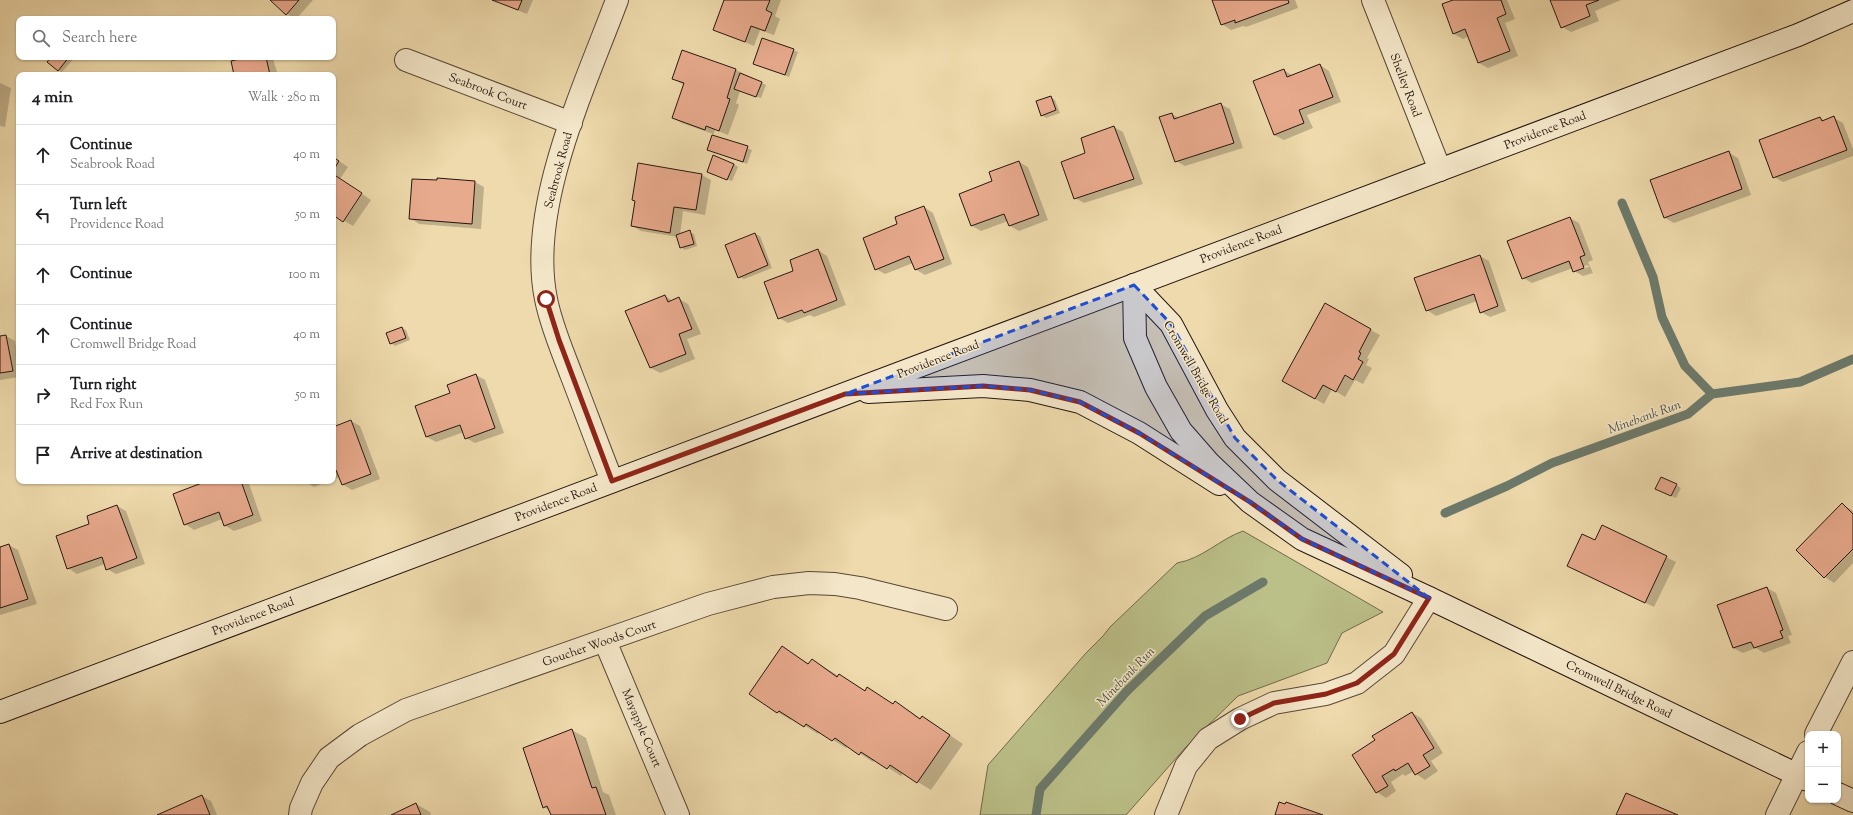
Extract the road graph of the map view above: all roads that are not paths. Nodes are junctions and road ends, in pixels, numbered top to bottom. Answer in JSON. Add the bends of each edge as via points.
{"nodes":[{"id":1,"x":617,"y":0,"type":"edge"},
{"id":2,"x":1373,"y":0,"type":"edge"},
{"id":3,"x":1853,"y":11,"type":"edge"},
{"id":4,"x":406,"y":60,"type":"dead end"},
{"id":5,"x":571,"y":122,"type":"junction"},
{"id":6,"x":1440,"y":170,"type":"junction"},
{"id":7,"x":1134,"y":285,"type":"junction"},
{"id":8,"x":845,"y":394,"type":"junction"},
{"id":9,"x":612,"y":481,"type":"junction"},
{"id":10,"x":1250,"y":502,"type":"junction"},
{"id":11,"x":1429,"y":598,"type":"junction"},
{"id":12,"x":946,"y":609,"type":"dead end"},
{"id":13,"x":605,"y":641,"type":"junction"},
{"id":14,"x":1853,"y":662,"type":"edge"},
{"id":15,"x":0,"y":712,"type":"edge"},
{"id":16,"x":1818,"y":731,"type":"edge"},
{"id":17,"x":1805,"y":767,"type":"edge"},
{"id":18,"x":1803,"y":777,"type":"edge"},
{"id":19,"x":1841,"y":795,"type":"edge"},
{"id":20,"x":1853,"y":801,"type":"edge"},
{"id":21,"x":300,"y":815,"type":"edge"},
{"id":22,"x":678,"y":815,"type":"edge"},
{"id":23,"x":1166,"y":815,"type":"edge"},
{"id":24,"x":1777,"y":815,"type":"edge"}],
"edges":[{"from":1,"to":5,"type":"street","name":"Seabrook Road"},
{"from":2,"to":6,"type":"street","name":"Shelley Road"},
{"from":3,"to":6,"type":"street","name":"Providence Road","via":[[1798,35]]},
{"from":4,"to":5,"type":"street","name":"Seabrook Court"},
{"from":5,"to":9,"type":"street","name":"Seabrook Road","via":[[548,197],[542,266],[546,299],[559,340]]},
{"from":6,"to":7,"type":"street","name":"Providence Road"},
{"from":7,"to":8,"type":"street","name":"Providence Road"},
{"from":7,"to":10,"type":"street","name":"Cromwell Bridge Road","via":[[1135,338],[1156,387],[1181,431],[1209,463]]},
{"from":7,"to":11,"type":"street","name":"Cromwell Bridge Road","via":[[1171,324],[1217,410],[1236,438],[1277,480]]},
{"from":8,"to":9,"type":"street","name":"Providence Road"},
{"from":8,"to":10,"type":"street","via":[[983,386],[1030,390],[1080,402],[1139,433]]},
{"from":9,"to":15,"type":"street","name":"Providence Road"},
{"from":10,"to":11,"type":"street","name":"Cromwell Bridge Road","via":[[1302,539]]},
{"from":11,"to":18,"type":"street","name":"Cromwell Bridge Road"},
{"from":11,"to":23,"type":"street","via":[[1394,654],[1357,683],[1326,694],[1274,703],[1240,719],[1208,740],[1186,766]]},
{"from":12,"to":13,"type":"street","name":"Goucher Woods Court","via":[[860,588],[835,584],[793,584],[708,604]]},
{"from":13,"to":21,"type":"street","name":"Goucher Woods Court","via":[[406,710],[360,735],[329,758],[312,783]]},
{"from":13,"to":22,"type":"street","name":"Mayapple Court"},
{"from":14,"to":16,"type":"street"},
{"from":17,"to":18,"type":"street"},
{"from":18,"to":24,"type":"street"},
{"from":19,"to":20,"type":"street"}]}
